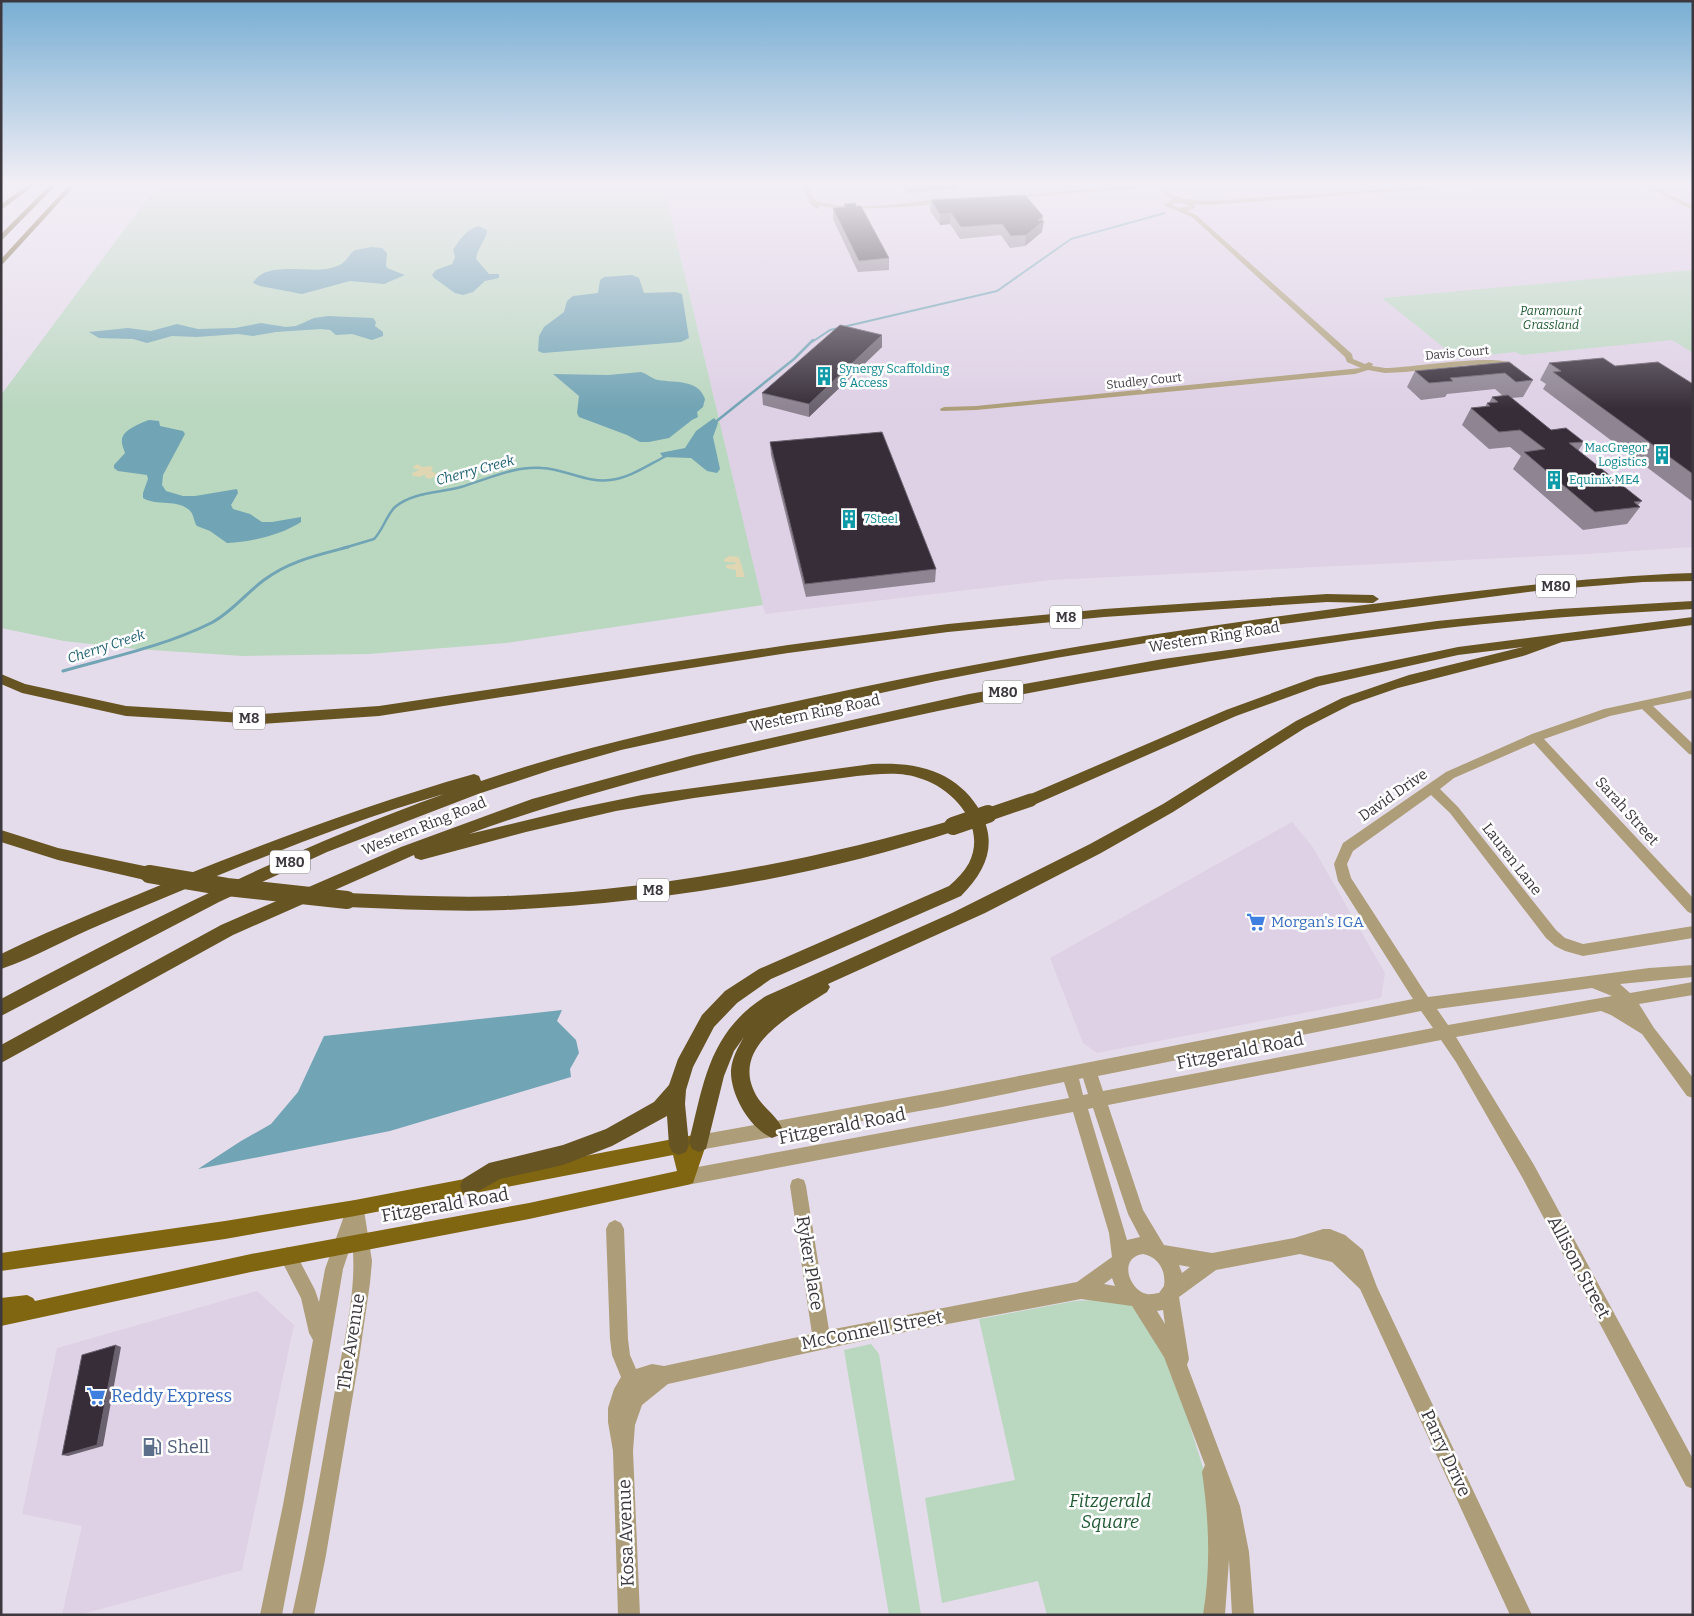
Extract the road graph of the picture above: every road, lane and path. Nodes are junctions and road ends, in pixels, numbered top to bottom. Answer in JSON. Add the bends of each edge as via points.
{"nodes":[{"id":1,"x":1245,"y":258,"type":"edge"},
{"id":2,"x":1509,"y":364,"type":"edge"},
{"id":3,"x":1365,"y":366,"type":"junction"},
{"id":4,"x":944,"y":409,"type":"dead end"},
{"id":5,"x":1693,"y":577,"type":"edge"},
{"id":6,"x":1420,"y":600,"type":"junction"},
{"id":7,"x":1693,"y":605,"type":"edge"},
{"id":8,"x":1693,"y":621,"type":"edge"},
{"id":9,"x":1562,"y":637,"type":"junction"},
{"id":10,"x":1,"y":679,"type":"edge"},
{"id":11,"x":1693,"y":694,"type":"edge"},
{"id":12,"x":1645,"y":705,"type":"junction"},
{"id":13,"x":1536,"y":737,"type":"junction"},
{"id":14,"x":1693,"y":751,"type":"edge"},
{"id":15,"x":595,"y":752,"type":"junction"},
{"id":16,"x":1431,"y":788,"type":"junction"},
{"id":17,"x":1,"y":836,"type":"edge"},
{"id":18,"x":337,"y":883,"type":"junction"},
{"id":19,"x":1693,"y":908,"type":"edge"},
{"id":20,"x":1693,"y":932,"type":"edge"},
{"id":21,"x":1,"y":962,"type":"edge"},
{"id":22,"x":853,"y":965,"type":"junction"},
{"id":23,"x":1693,"y":971,"type":"edge"},
{"id":24,"x":1579,"y":983,"type":"junction"},
{"id":25,"x":1693,"y":988,"type":"edge"},
{"id":26,"x":1629,"y":1000,"type":"junction"},
{"id":27,"x":1424,"y":1004,"type":"junction"},
{"id":28,"x":1603,"y":1005,"type":"junction"},
{"id":29,"x":1,"y":1008,"type":"edge"},
{"id":30,"x":1444,"y":1032,"type":"junction"},
{"id":31,"x":1649,"y":1033,"type":"junction"},
{"id":32,"x":1,"y":1055,"type":"edge"},
{"id":33,"x":1461,"y":1057,"type":"joint"},
{"id":34,"x":1088,"y":1069,"type":"junction"},
{"id":35,"x":1069,"y":1073,"type":"junction"},
{"id":36,"x":677,"y":1090,"type":"junction"},
{"id":37,"x":1693,"y":1091,"type":"edge"},
{"id":38,"x":1098,"y":1100,"type":"junction"},
{"id":39,"x":1078,"y":1103,"type":"junction"},
{"id":40,"x":772,"y":1128,"type":"junction"},
{"id":41,"x":700,"y":1142,"type":"junction"},
{"id":42,"x":680,"y":1145,"type":"junction"},
{"id":43,"x":687,"y":1177,"type":"junction"},
{"id":44,"x":470,"y":1186,"type":"junction"},
{"id":45,"x":798,"y":1186,"type":"dead end"},
{"id":46,"x":355,"y":1208,"type":"junction"},
{"id":47,"x":615,"y":1229,"type":"dead end"},
{"id":48,"x":351,"y":1243,"type":"junction"},
{"id":49,"x":1159,"y":1251,"type":"junction"},
{"id":50,"x":288,"y":1256,"type":"junction"},
{"id":51,"x":1120,"y":1260,"type":"junction"},
{"id":52,"x":1,"y":1262,"type":"edge"},
{"id":53,"x":1212,"y":1262,"type":"junction"},
{"id":54,"x":1081,"y":1290,"type":"junction"},
{"id":55,"x":1171,"y":1293,"type":"junction"},
{"id":56,"x":114,"y":1294,"type":"junction"},
{"id":57,"x":1136,"y":1299,"type":"junction"},
{"id":58,"x":1,"y":1307,"type":"edge"},
{"id":59,"x":1,"y":1316,"type":"edge"},
{"id":60,"x":822,"y":1340,"type":"junction"},
{"id":61,"x":320,"y":1343,"type":"junction"},
{"id":62,"x":1182,"y":1374,"type":"junction"},
{"id":63,"x":634,"y":1386,"type":"junction"},
{"id":64,"x":1209,"y":1452,"type":"junction"},
{"id":65,"x":1693,"y":1479,"type":"edge"},
{"id":66,"x":271,"y":1615,"type":"edge"},
{"id":67,"x":303,"y":1615,"type":"edge"},
{"id":68,"x":629,"y":1615,"type":"edge"},
{"id":69,"x":1214,"y":1615,"type":"edge"},
{"id":70,"x":1242,"y":1615,"type":"edge"},
{"id":71,"x":1521,"y":1615,"type":"edge"}],
"edges":[{"from":1,"to":3,"type":"street","via":[[1350,360]]},
{"from":2,"to":3,"type":"street","name":"Davis Court","via":[[1482,361],[1390,371]]},
{"from":3,"to":4,"type":"street","name":"Studley Court","via":[[1360,372]]},
{"from":5,"to":6,"type":"highway","name":"Western Ring Road","number":"M80","via":[[1629,578]]},
{"from":6,"to":10,"type":"highway","number":"M8","via":[[1328,598],[1104,613],[948,628],[378,711],[261,719],[126,711],[22,688]]},
{"from":6,"to":15,"type":"highway","name":"Western Ring Road","number":"M80","via":[[1242,623],[1010,662]]},
{"from":7,"to":18,"type":"highway","name":"Western Ring Road","number":"M80","via":[[1559,613],[1383,632],[1163,663],[969,699],[694,760],[532,805],[438,838]]},
{"from":8,"to":9,"type":"highway"},
{"from":9,"to":17,"type":"highway","number":"M8","bridge":true,"via":[[1422,657],[1316,682],[1231,713],[1031,800],[953,826],[799,866],[636,892],[505,903],[424,904],[347,900],[227,887],[149,874],[58,854]]},
{"from":9,"to":22,"type":"highway","via":[[1538,648],[1413,678],[1348,701],[1274,739],[1126,832],[960,917]]},
{"from":11,"to":12,"type":"street","name":"David Drive"},
{"from":12,"to":13,"type":"street","name":"David Drive","via":[[1608,712]]},
{"from":12,"to":14,"type":"street"},
{"from":13,"to":16,"type":"street","name":"David Drive","via":[[1450,775]]},
{"from":13,"to":19,"type":"street","name":"Sarah Street"},
{"from":15,"to":21,"type":"highway","via":[[520,767],[425,793],[250,856],[54,936]]},
{"from":15,"to":29,"type":"highway","name":"Western Ring Road","number":"M80","via":[[430,805],[257,876],[166,920]]},
{"from":16,"to":20,"type":"street","name":"Lauren Lane","via":[[1454,810],[1560,942],[1583,950]]},
{"from":16,"to":27,"type":"street","name":"David Drive","via":[[1348,847],[1340,859],[1345,881]]},
{"from":18,"to":32,"type":"highway","name":"Western Ring Road","number":"M80","via":[[227,930]]},
{"from":18,"to":36,"type":"highway","via":[[414,856],[501,832],[588,811],[708,790],[895,769],[937,778],[960,794],[977,820],[982,841],[977,863],[965,882],[938,900],[765,974],[731,996],[700,1034],[684,1065]]},
{"from":22,"to":40,"type":"highway","via":[[779,1013],[754,1035],[746,1049],[740,1064],[743,1092],[758,1116]]},
{"from":22,"to":41,"type":"highway","via":[[781,996],[742,1026],[717,1066]]},
{"from":23,"to":24,"type":"street","name":"Fitzgerald Road"},
{"from":24,"to":26,"type":"street","via":[[1608,986]]},
{"from":24,"to":27,"type":"street","name":"Fitzgerald Road"},
{"from":25,"to":26,"type":"street","name":"Fitzgerald Road"},
{"from":26,"to":28,"type":"street","name":"Fitzgerald Road"},
{"from":26,"to":31,"type":"street"},
{"from":27,"to":30,"type":"street","name":"David Drive"},
{"from":27,"to":34,"type":"street","name":"Fitzgerald Road"},
{"from":28,"to":30,"type":"street","name":"Fitzgerald Road"},
{"from":28,"to":31,"type":"street","via":[[1624,1014]]},
{"from":30,"to":33,"type":"street","name":"David Drive"},
{"from":30,"to":38,"type":"street","name":"Fitzgerald Road"},
{"from":31,"to":37,"type":"street"},
{"from":33,"to":65,"type":"street","name":"Allison Street","via":[[1528,1171]]},
{"from":34,"to":35,"type":"street","name":"Fitzgerald Road"},
{"from":34,"to":38,"type":"street"},
{"from":35,"to":39,"type":"street"},
{"from":35,"to":40,"type":"street","name":"Fitzgerald Road"},
{"from":36,"to":42,"type":"highway"},
{"from":36,"to":44,"type":"highway","via":[[661,1108],[612,1136],[563,1155],[496,1170]]},
{"from":38,"to":39,"type":"street","name":"Fitzgerald Road"},
{"from":38,"to":49,"type":"street","via":[[1136,1214]]},
{"from":39,"to":43,"type":"street","name":"Fitzgerald Road"},
{"from":39,"to":51,"type":"street","via":[[1118,1233]]},
{"from":40,"to":41,"type":"street","name":"Fitzgerald Road"},
{"from":41,"to":42,"type":"main road","name":"Fitzgerald Road"},
{"from":41,"to":43,"type":"main road"},
{"from":42,"to":43,"type":"main road"},
{"from":42,"to":44,"type":"main road","name":"Fitzgerald Road"},
{"from":43,"to":48,"type":"main road","name":"Fitzgerald Road","via":[[529,1211]]},
{"from":44,"to":46,"type":"main road","name":"Fitzgerald Road"},
{"from":45,"to":60,"type":"street","name":"Ryker Place"},
{"from":46,"to":48,"type":"street","name":"The Avenue"},
{"from":46,"to":52,"type":"main road","name":"Fitzgerald Road"},
{"from":47,"to":63,"type":"street","via":[[619,1339],[621,1354]]},
{"from":48,"to":50,"type":"main road","name":"Fitzgerald Road"},
{"from":48,"to":61,"type":"street","name":"The Avenue","via":[[334,1269]]},
{"from":48,"to":67,"type":"street","name":"The Avenue","via":[[363,1261],[316,1555]]},
{"from":49,"to":51,"type":"street","via":[[1132,1246]]},
{"from":49,"to":53,"type":"street"},
{"from":49,"to":55,"type":"street","via":[[1173,1271]]},
{"from":50,"to":56,"type":"main road","name":"Fitzgerald Road"},
{"from":50,"to":61,"type":"street","name":"The Avenue","via":[[310,1296]]},
{"from":51,"to":54,"type":"street","name":"McConnell Street"},
{"from":51,"to":57,"type":"street","via":[[1122,1284]]},
{"from":53,"to":55,"type":"street"},
{"from":53,"to":71,"type":"street","name":"Parry Drive","via":[[1294,1247],[1338,1247],[1370,1291]]},
{"from":54,"to":57,"type":"street","name":"McConnell Street"},
{"from":54,"to":60,"type":"street","name":"McConnell Street"},
{"from":55,"to":57,"type":"street","via":[[1156,1304]]},
{"from":55,"to":62,"type":"street"},
{"from":56,"to":58,"type":"main road"},
{"from":56,"to":59,"type":"main road","name":"Fitzgerald Road"},
{"from":57,"to":62,"type":"street","via":[[1155,1320]]},
{"from":60,"to":63,"type":"street","name":"McConnell Street","via":[[664,1375]]},
{"from":61,"to":66,"type":"street","name":"The Avenue"},
{"from":62,"to":64,"type":"street"},
{"from":63,"to":68,"type":"street","name":"Kosa Avenue","via":[[623,1451]]},
{"from":64,"to":69,"type":"street","via":[[1219,1536]]},
{"from":64,"to":70,"type":"street","via":[[1235,1528],[1240,1557]]}]}
